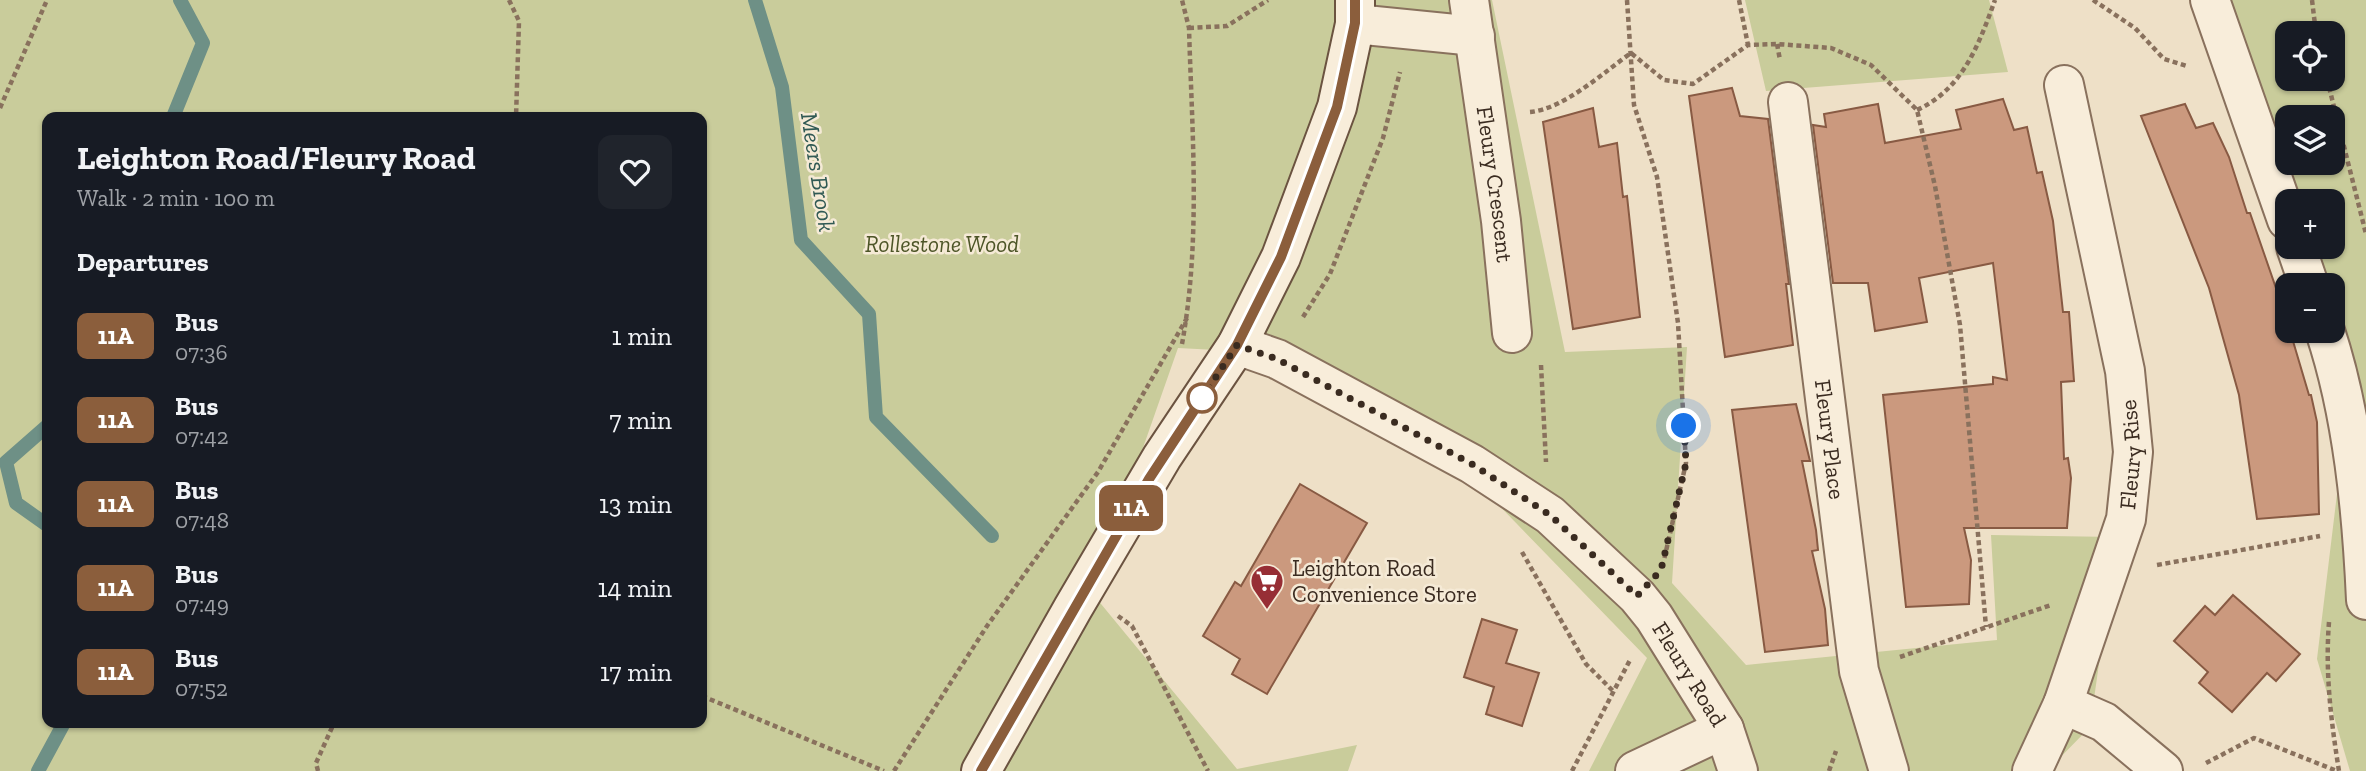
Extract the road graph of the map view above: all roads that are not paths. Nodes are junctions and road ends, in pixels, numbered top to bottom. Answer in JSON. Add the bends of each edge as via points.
{"nodes":[{"id":1,"x":2210,"y":0,"type":"edge"},
{"id":2,"x":1355,"y":12,"type":"edge"},
{"id":3,"x":1472,"y":18,"type":"edge"},
{"id":4,"x":2064,"y":85,"type":"dead end"},
{"id":5,"x":1788,"y":102,"type":"dead end"},
{"id":6,"x":2276,"y":189,"type":"edge"},
{"id":7,"x":1512,"y":333,"type":"road end"},
{"id":8,"x":2328,"y":343,"type":"edge"},
{"id":9,"x":1237,"y":345,"type":"junction"},
{"id":10,"x":2348,"y":604,"type":"edge"},
{"id":11,"x":2063,"y":704,"type":"junction"},
{"id":12,"x":1724,"y":729,"type":"junction"},
{"id":13,"x":2182,"y":768,"type":"edge"},
{"id":14,"x":981,"y":771,"type":"edge"},
{"id":15,"x":1635,"y":771,"type":"edge"},
{"id":16,"x":1738,"y":771,"type":"edge"},
{"id":17,"x":1889,"y":771,"type":"edge"},
{"id":18,"x":2032,"y":771,"type":"edge"}],
"edges":[{"from":1,"to":6,"type":"street"},
{"from":2,"to":3,"type":"street","name":"Fleury Crescent","via":[[1412,29]]},
{"from":2,"to":9,"type":"street","via":[[1337,107],[1281,257]]},
{"from":3,"to":7,"type":"street","name":"Fleury Crescent"},
{"from":4,"to":11,"type":"street","name":"Fleury Rise","via":[[2125,371],[2133,452],[2126,519]]},
{"from":5,"to":17,"type":"street","name":"Fleury Place","via":[[1859,671]]},
{"from":8,"to":10,"type":"street","via":[[2352,444],[2363,528]]},
{"from":9,"to":12,"type":"street","name":"Fleury Road","via":[[1277,359],[1472,464],[1550,515],[1645,606]]},
{"from":9,"to":14,"type":"street","via":[[1162,457]]},
{"from":11,"to":13,"type":"street","via":[[2104,722]]},
{"from":11,"to":18,"type":"street","name":"Fleury Rise"},
{"from":12,"to":15,"type":"street"},
{"from":12,"to":16,"type":"street","name":"Fleury Road"}]}
